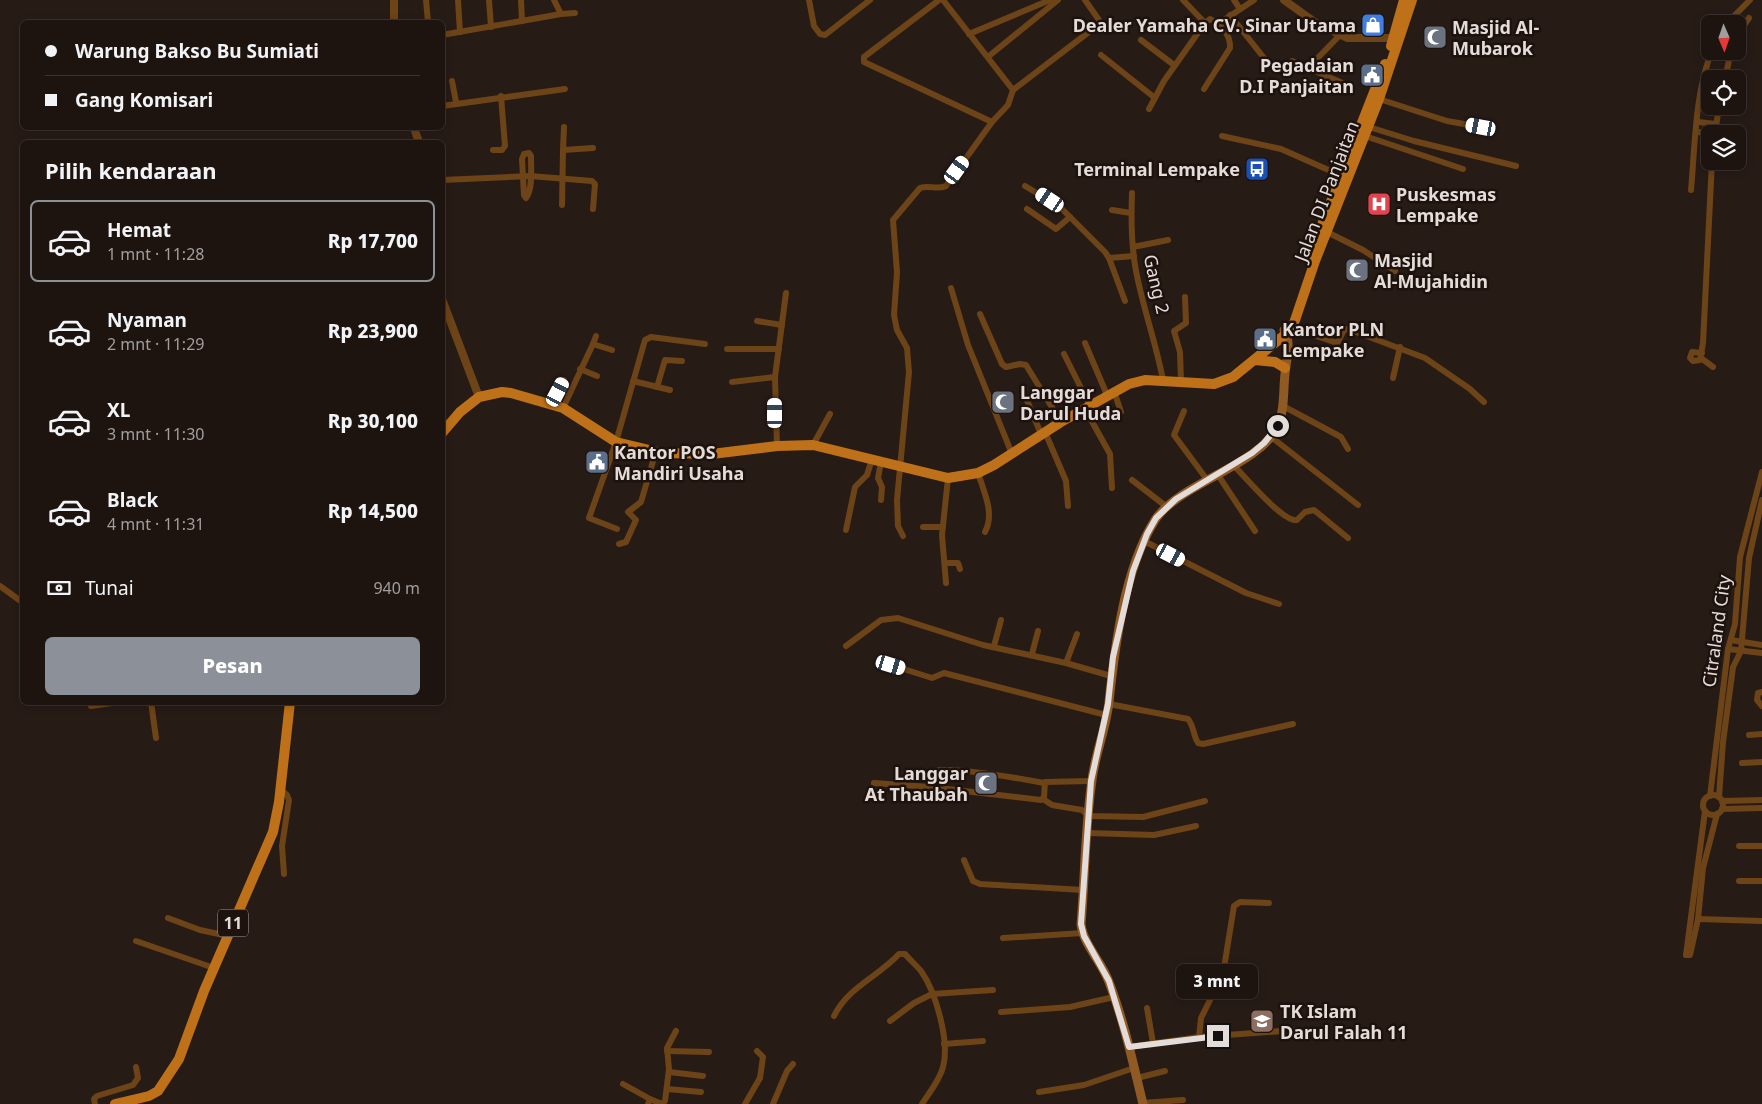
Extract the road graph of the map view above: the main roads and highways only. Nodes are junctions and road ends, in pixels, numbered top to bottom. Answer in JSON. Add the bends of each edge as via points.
{"nodes":[{"id":1,"x":1404,"y":0,"type":"edge"},
{"id":2,"x":1412,"y":0,"type":"edge"},
{"id":3,"x":1398,"y":38,"type":"junction"},
{"id":4,"x":1357,"y":147,"type":"junction"},
{"id":5,"x":1286,"y":332,"type":"junction"},
{"id":6,"x":1255,"y":360,"type":"junction"},
{"id":7,"x":1285,"y":368,"type":"junction"},
{"id":8,"x":445,"y":430,"type":"edge"},
{"id":9,"x":290,"y":705,"type":"edge"},
{"id":10,"x":150,"y":1100,"type":"edge"},
{"id":11,"x":115,"y":1104,"type":"edge"},
{"id":12,"x":1143,"y":1104,"type":"edge"}],
"edges":[{"from":1,"to":3,"type":"highway"},
{"from":2,"to":3,"type":"highway","name":"Jalan DI Panjaitan"},
{"from":3,"to":4,"type":"highway"},
{"from":3,"to":4,"type":"highway","name":"Jalan DI Panjaitan","via":[[1367,131]]},
{"from":4,"to":5,"type":"highway","name":"Jalan DI Panjaitan"},
{"from":4,"to":5,"type":"highway","via":[[1342,176],[1310,258]]},
{"from":5,"to":6,"type":"highway"},
{"from":5,"to":7,"type":"main road"},
{"from":6,"to":7,"type":"highway","via":[[1275,362]]},
{"from":6,"to":8,"type":"highway","via":[[1224,382],[1136,382],[1110,393],[978,473],[948,478],[813,445],[712,454],[656,451],[616,442],[552,403],[502,392],[479,397]]},
{"from":7,"to":12,"type":"main road","via":[[1278,426],[1270,436],[1252,453],[1185,493],[1156,518],[1133,571],[1121,619],[1106,715],[1091,781],[1081,924],[1114,997]]},
{"from":9,"to":10,"type":"highway","number":"11","via":[[273,832],[214,968],[179,1060]]},
{"from":10,"to":11,"type":"highway","number":"11"}]}
